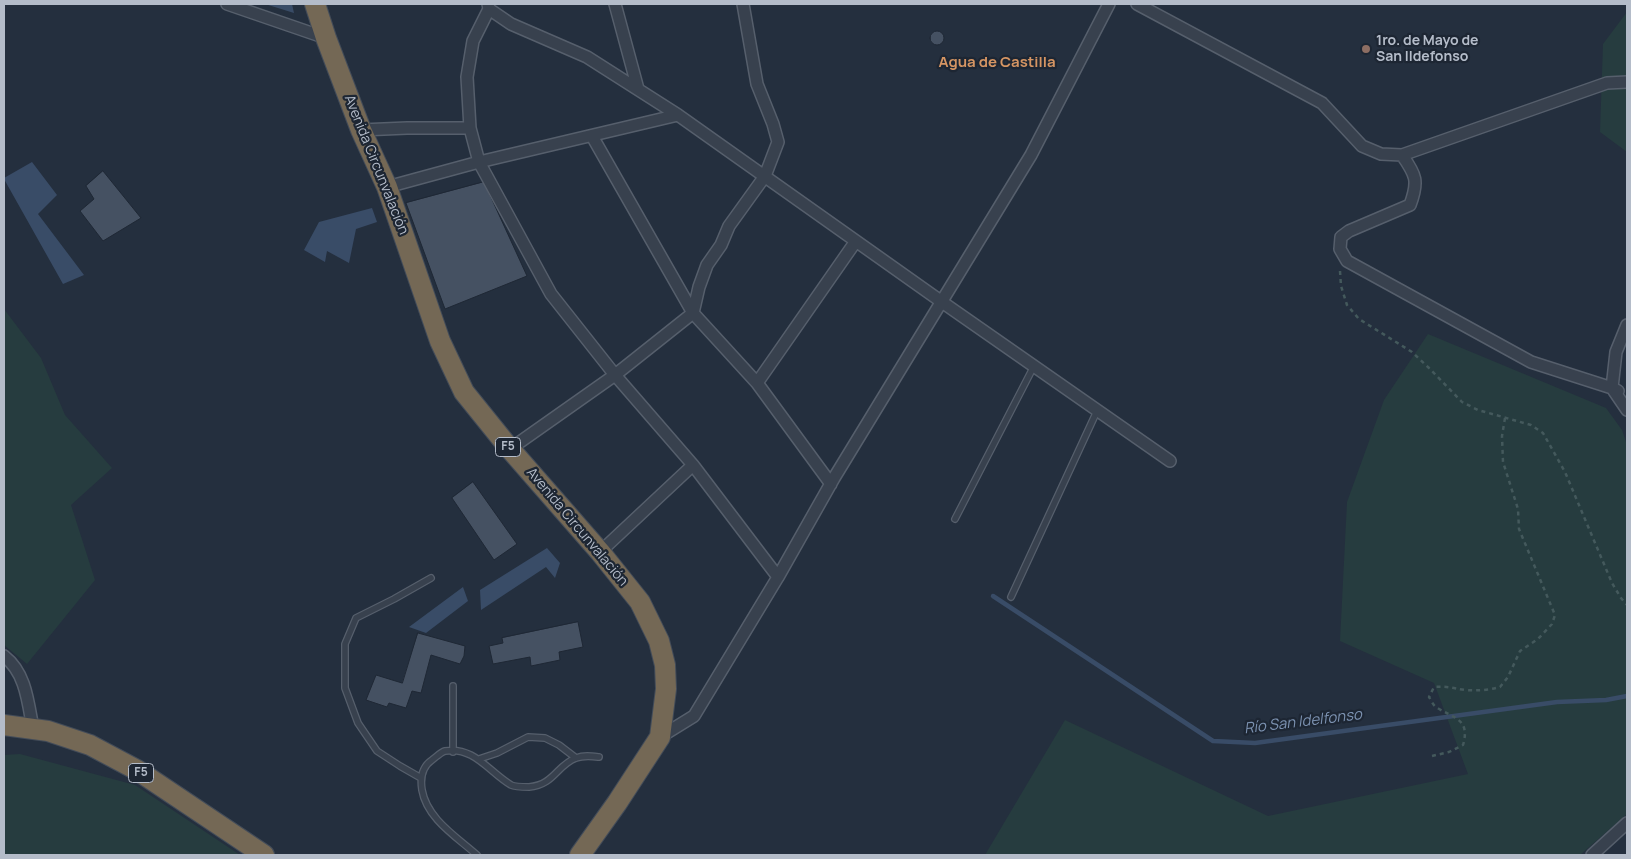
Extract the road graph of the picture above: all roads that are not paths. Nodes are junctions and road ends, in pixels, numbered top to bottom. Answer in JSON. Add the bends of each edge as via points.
{"nodes":[{"id":1,"x":227,"y":4,"type":"edge"},
{"id":2,"x":315,"y":4,"type":"edge"},
{"id":3,"x":615,"y":4,"type":"edge"},
{"id":4,"x":743,"y":4,"type":"edge"},
{"id":5,"x":1109,"y":4,"type":"edge"},
{"id":6,"x":1137,"y":4,"type":"edge"},
{"id":7,"x":489,"y":6,"type":"edge"},
{"id":8,"x":326,"y":38,"type":"junction"},
{"id":9,"x":1627,"y":82,"type":"edge"},
{"id":10,"x":638,"y":89,"type":"junction"},
{"id":11,"x":678,"y":115,"type":"junction"},
{"id":12,"x":470,"y":128,"type":"junction"},
{"id":13,"x":361,"y":130,"type":"junction"},
{"id":14,"x":592,"y":136,"type":"junction"},
{"id":15,"x":1402,"y":154,"type":"junction"},
{"id":16,"x":479,"y":162,"type":"junction"},
{"id":17,"x":764,"y":176,"type":"junction"},
{"id":18,"x":387,"y":187,"type":"junction"},
{"id":19,"x":856,"y":241,"type":"junction"},
{"id":20,"x":942,"y":302,"type":"junction"},
{"id":21,"x":693,"y":314,"type":"junction"},
{"id":22,"x":1627,"y":325,"type":"edge"},
{"id":23,"x":1034,"y":366,"type":"junction"},
{"id":24,"x":615,"y":375,"type":"junction"},
{"id":25,"x":757,"y":383,"type":"junction"},
{"id":26,"x":1612,"y":388,"type":"junction"},
{"id":27,"x":1627,"y":398,"type":"edge"},
{"id":28,"x":1627,"y":410,"type":"edge"},
{"id":29,"x":1097,"y":411,"type":"junction"},
{"id":30,"x":510,"y":449,"type":"junction"},
{"id":31,"x":1170,"y":461,"type":"dead end"},
{"id":32,"x":693,"y":465,"type":"junction"},
{"id":33,"x":831,"y":484,"type":"junction"},
{"id":34,"x":955,"y":519,"type":"dead end"},
{"id":35,"x":600,"y":552,"type":"junction"},
{"id":36,"x":778,"y":577,"type":"junction"},
{"id":37,"x":431,"y":578,"type":"dead end"},
{"id":38,"x":1011,"y":597,"type":"dead end"},
{"id":39,"x":4,"y":656,"type":"edge"},
{"id":40,"x":453,"y":686,"type":"dead end"},
{"id":41,"x":4,"y":725,"type":"edge"},
{"id":42,"x":32,"y":728,"type":"junction"},
{"id":43,"x":660,"y":737,"type":"junction"},
{"id":44,"x":454,"y":752,"type":"junction"},
{"id":45,"x":599,"y":757,"type":"dead end"},
{"id":46,"x":576,"y":758,"type":"junction"},
{"id":47,"x":479,"y":760,"type":"junction"},
{"id":48,"x":421,"y":778,"type":"junction"},
{"id":49,"x":1627,"y":823,"type":"edge"},
{"id":50,"x":264,"y":855,"type":"edge"},
{"id":51,"x":477,"y":855,"type":"edge"},
{"id":52,"x":580,"y":855,"type":"edge"},
{"id":53,"x":1592,"y":855,"type":"edge"}],
"edges":[{"from":1,"to":8,"type":"street"},
{"from":2,"to":8,"type":"highway","name":"Avenida Circunvalación","number":"F5"},
{"from":3,"to":10,"type":"street"},
{"from":4,"to":17,"type":"street","via":[[757,84],[778,142]]},
{"from":5,"to":20,"type":"street","via":[[1031,154]]},
{"from":6,"to":15,"type":"street","via":[[1322,103],[1362,146],[1381,154]]},
{"from":7,"to":10,"type":"street","via":[[511,24],[587,57]]},
{"from":7,"to":12,"type":"street","via":[[473,41],[467,77]]},
{"from":8,"to":13,"type":"highway","name":"Avenida Circunvalación","number":"F5"},
{"from":9,"to":15,"type":"street","via":[[1607,83]]},
{"from":10,"to":11,"type":"street"},
{"from":11,"to":14,"type":"street"},
{"from":11,"to":17,"type":"street"},
{"from":12,"to":13,"type":"street"},
{"from":12,"to":16,"type":"street"},
{"from":13,"to":18,"type":"highway","name":"Avenida Circunvalación","number":"F5"},
{"from":14,"to":16,"type":"street"},
{"from":14,"to":21,"type":"street"},
{"from":15,"to":26,"type":"street","via":[[1414,172],[1416,190],[1410,205],[1341,237],[1340,249],[1348,261],[1531,362]]},
{"from":16,"to":18,"type":"street"},
{"from":16,"to":24,"type":"street","via":[[551,294]]},
{"from":17,"to":19,"type":"street"},
{"from":17,"to":21,"type":"street","via":[[729,226],[707,265]]},
{"from":18,"to":30,"type":"highway","name":"Avenida Circunvalación","number":"F5","via":[[440,342],[464,392]]},
{"from":19,"to":20,"type":"street"},
{"from":19,"to":25,"type":"street"},
{"from":20,"to":23,"type":"street"},
{"from":20,"to":33,"type":"street"},
{"from":21,"to":24,"type":"street"},
{"from":21,"to":25,"type":"street"},
{"from":22,"to":26,"type":"street","via":[[1616,352]]},
{"from":23,"to":29,"type":"street"},
{"from":23,"to":34,"type":"lane"},
{"from":24,"to":30,"type":"street"},
{"from":24,"to":32,"type":"street"},
{"from":25,"to":33,"type":"street"},
{"from":26,"to":27,"type":"street"},
{"from":26,"to":28,"type":"street"},
{"from":29,"to":31,"type":"street"},
{"from":29,"to":38,"type":"lane"},
{"from":30,"to":35,"type":"highway","name":"Avenida Circunvalación","number":"F5"},
{"from":32,"to":35,"type":"street"},
{"from":32,"to":36,"type":"street"},
{"from":33,"to":36,"type":"street"},
{"from":35,"to":43,"type":"highway","name":"Avenida Circunvalación","number":"F5","via":[[640,602],[659,641],[666,689]]},
{"from":36,"to":43,"type":"street","via":[[694,716]]},
{"from":37,"to":48,"type":"lane","via":[[356,618],[345,644],[345,688],[358,723],[377,751]]},
{"from":39,"to":42,"type":"street","via":[[12,662],[26,688]]},
{"from":40,"to":44,"type":"lane"},
{"from":41,"to":42,"type":"highway","number":"F5"},
{"from":42,"to":50,"type":"highway","number":"F5","via":[[90,745],[137,770]]},
{"from":43,"to":52,"type":"highway","name":"Avenida Circunvalación","number":"F5"},
{"from":44,"to":47,"type":"lane","via":[[463,752]]},
{"from":44,"to":48,"type":"lane","via":[[444,751],[427,764]]},
{"from":45,"to":46,"type":"lane"},
{"from":46,"to":47,"type":"lane","via":[[545,738],[528,737]]},
{"from":46,"to":47,"type":"lane","via":[[548,782],[531,787],[512,786]]},
{"from":48,"to":51,"type":"lane","via":[[426,803],[435,818]]},
{"from":49,"to":53,"type":"street"}]}
